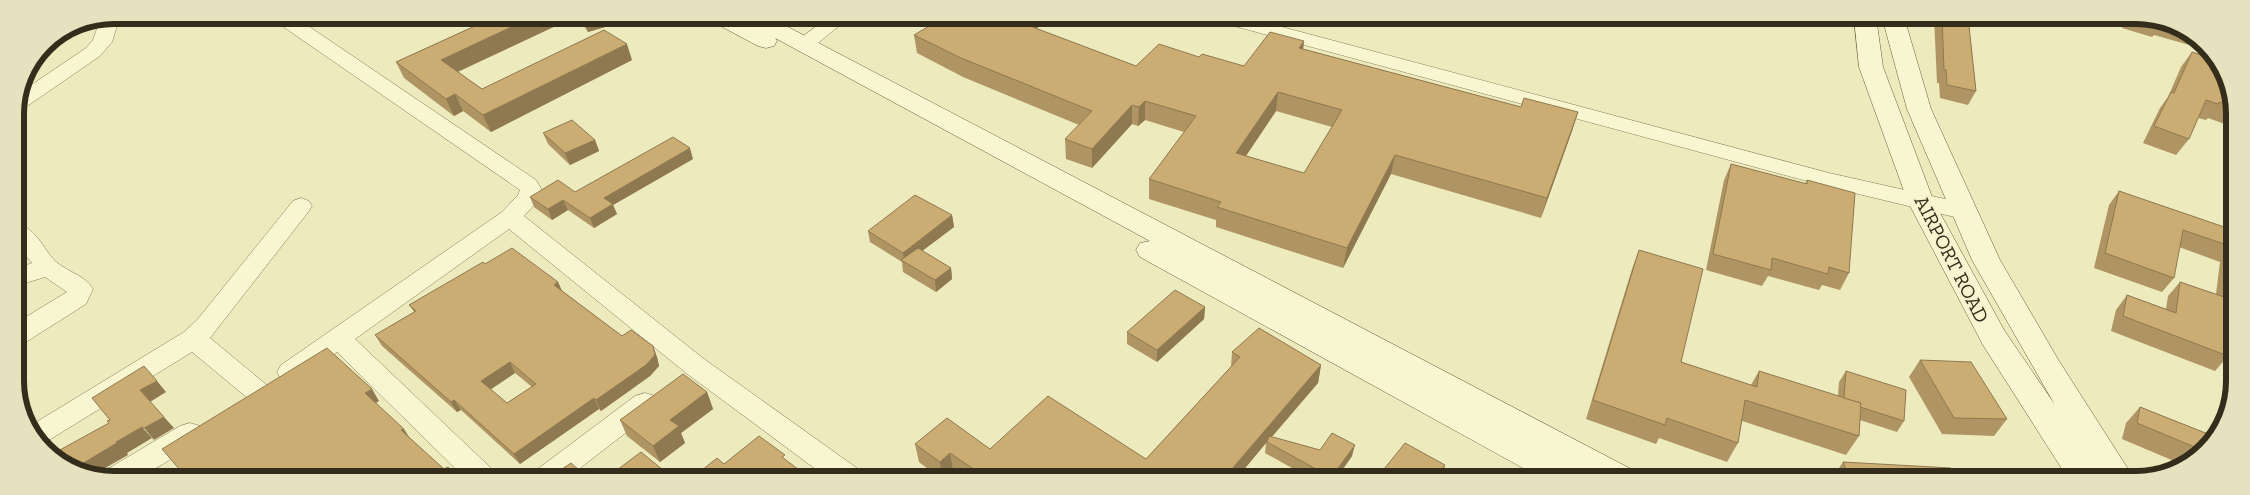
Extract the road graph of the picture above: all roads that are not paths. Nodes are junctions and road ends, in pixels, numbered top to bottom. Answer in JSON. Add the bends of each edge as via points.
{"nodes":[{"id":1,"x":108,"y":24,"type":"edge"},
{"id":2,"x":292,"y":24,"type":"edge"},
{"id":3,"x":734,"y":24,"type":"edge"},
{"id":4,"x":766,"y":24,"type":"edge"},
{"id":5,"x":831,"y":24,"type":"edge"},
{"id":6,"x":1249,"y":24,"type":"edge"},
{"id":7,"x":1866,"y":24,"type":"edge"},
{"id":8,"x":1894,"y":24,"type":"edge"},
{"id":9,"x":805,"y":44,"type":"junction"},
{"id":10,"x":26,"y":98,"type":"edge"},
{"id":11,"x":1920,"y":202,"type":"junction"},
{"id":12,"x":300,"y":206,"type":"dead end"},
{"id":13,"x":1963,"y":211,"type":"junction"},
{"id":14,"x":510,"y":217,"type":"junction"},
{"id":15,"x":24,"y":238,"type":"edge"},
{"id":16,"x":47,"y":267,"type":"junction"},
{"id":17,"x":24,"y":275,"type":"edge"},
{"id":18,"x":24,"y":330,"type":"edge"},
{"id":19,"x":193,"y":339,"type":"junction"},
{"id":20,"x":339,"y":339,"type":"junction"},
{"id":21,"x":695,"y":366,"type":"junction"},
{"id":22,"x":208,"y":424,"type":"edge"},
{"id":23,"x":40,"y":433,"type":"edge"},
{"id":24,"x":134,"y":471,"type":"edge"},
{"id":25,"x":476,"y":471,"type":"edge"},
{"id":26,"x":554,"y":471,"type":"edge"},
{"id":27,"x":840,"y":471,"type":"edge"},
{"id":28,"x":1556,"y":471,"type":"edge"},
{"id":29,"x":1604,"y":471,"type":"edge"},
{"id":30,"x":2081,"y":471,"type":"edge"},
{"id":31,"x":2113,"y":471,"type":"edge"}],
"edges":[{"from":1,"to":10,"type":"street","via":[[102,42],[93,52]]},
{"from":2,"to":14,"type":"street","via":[[528,185],[531,190],[528,198]]},
{"from":3,"to":28,"type":"main road"},
{"from":4,"to":9,"type":"main road"},
{"from":5,"to":9,"type":"street"},
{"from":6,"to":11,"type":"street"},
{"from":7,"to":11,"type":"main road","name":"AIRPORT ROAD","via":[[1871,67]]},
{"from":8,"to":13,"type":"main road","name":"AIRPORT ROAD","via":[[1919,109]]},
{"from":9,"to":29,"type":"main road"},
{"from":11,"to":13,"type":"street"},
{"from":11,"to":30,"type":"main road","name":"AIRPORT ROAD","via":[[1993,337]]},
{"from":12,"to":19,"type":"street","via":[[206,327]]},
{"from":13,"to":31,"type":"main road","name":"AIRPORT ROAD","via":[[1986,260],[2048,369]]},
{"from":14,"to":20,"type":"street"},
{"from":14,"to":21,"type":"street"},
{"from":15,"to":16,"type":"street"},
{"from":16,"to":17,"type":"street"},
{"from":16,"to":18,"type":"street","via":[[81,289],[80,293],[77,298]]},
{"from":19,"to":20,"type":"street","via":[[251,398]]},
{"from":19,"to":23,"type":"street"},
{"from":20,"to":25,"type":"street"},
{"from":21,"to":26,"type":"street"},
{"from":21,"to":27,"type":"street"},
{"from":22,"to":24,"type":"street"}]}
